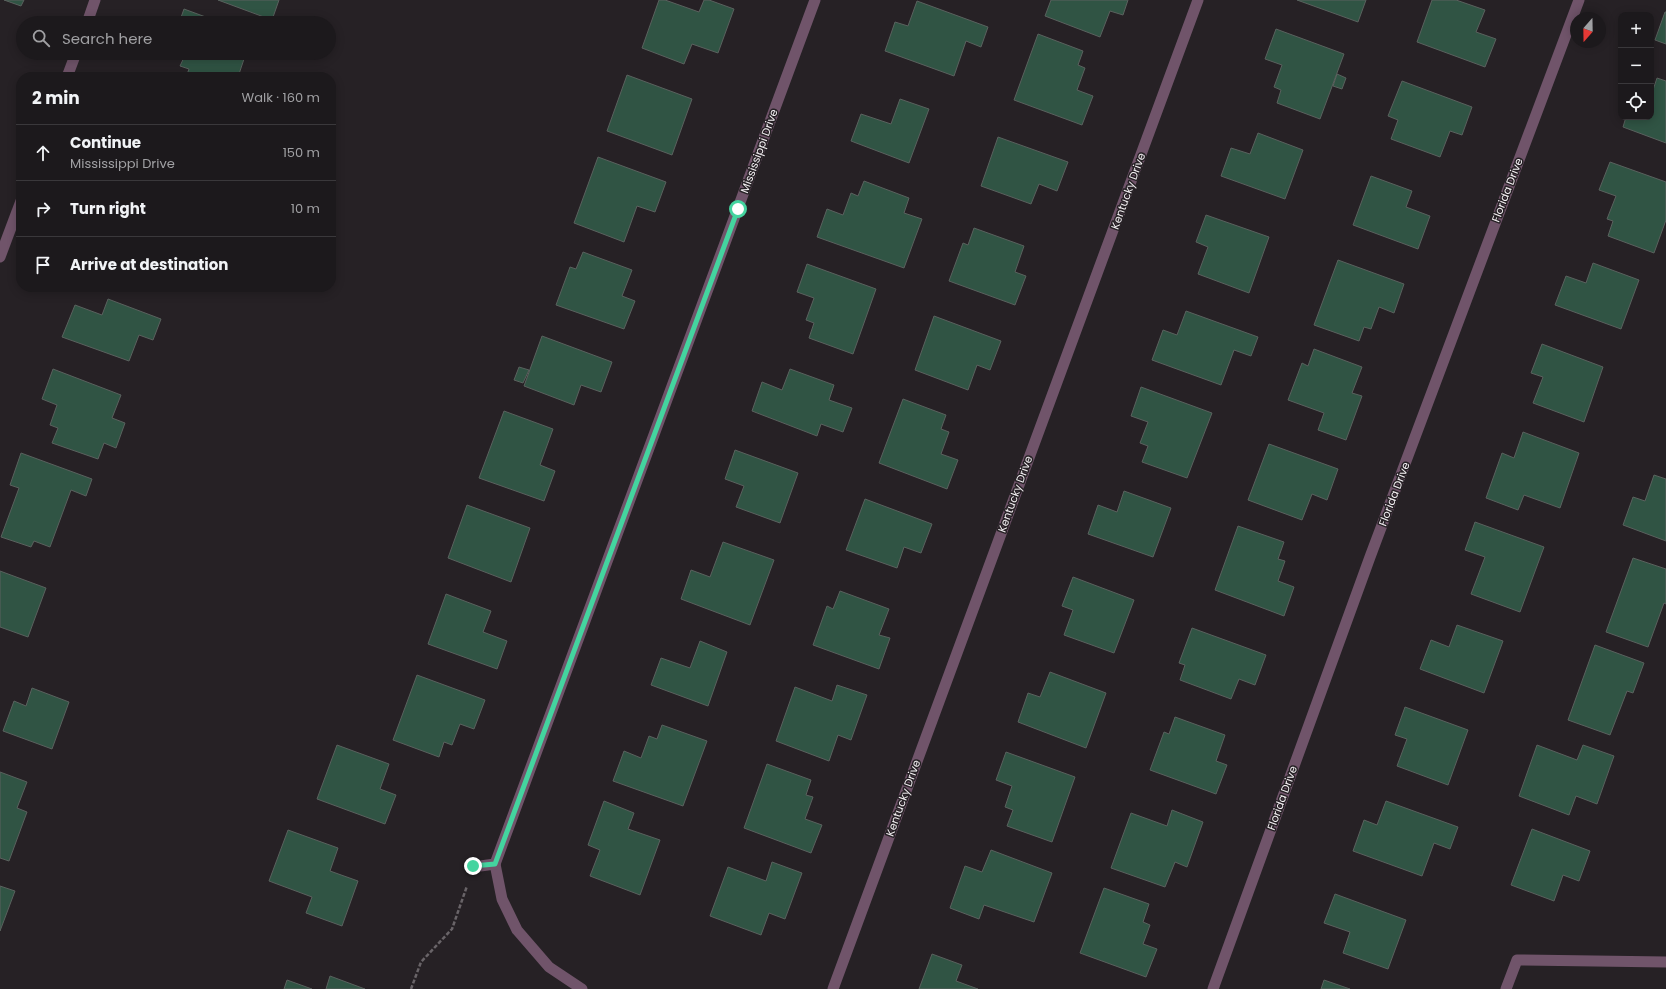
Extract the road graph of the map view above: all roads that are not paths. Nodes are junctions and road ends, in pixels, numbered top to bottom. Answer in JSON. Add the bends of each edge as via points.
{"nodes":[{"id":1,"x":95,"y":0,"type":"edge"},
{"id":2,"x":815,"y":0,"type":"edge"},
{"id":3,"x":1198,"y":0,"type":"edge"},
{"id":4,"x":1579,"y":0,"type":"edge"},
{"id":5,"x":89,"y":16,"type":"edge"},
{"id":6,"x":73,"y":60,"type":"edge"},
{"id":7,"x":69,"y":72,"type":"edge"},
{"id":8,"x":16,"y":214,"type":"edge"},
{"id":9,"x":0,"y":257,"type":"edge"},
{"id":10,"x":495,"y":864,"type":"junction"},
{"id":11,"x":473,"y":866,"type":"road end"},
{"id":12,"x":1666,"y":962,"type":"edge"},
{"id":13,"x":582,"y":989,"type":"edge"},
{"id":14,"x":833,"y":989,"type":"edge"},
{"id":15,"x":1213,"y":989,"type":"edge"},
{"id":16,"x":1506,"y":989,"type":"edge"}],
"edges":[{"from":1,"to":5,"type":"street"},
{"from":2,"to":10,"type":"street","name":"Mississippi Drive"},
{"from":3,"to":14,"type":"street","name":"Kentucky Drive"},
{"from":4,"to":15,"type":"street","name":"Florida Drive","via":[[1370,557]]},
{"from":6,"to":7,"type":"street"},
{"from":8,"to":9,"type":"street"},
{"from":10,"to":11,"type":"street"},
{"from":10,"to":13,"type":"street","via":[[502,899],[517,930],[549,967]]},
{"from":12,"to":16,"type":"street","via":[[1516,960]]}]}
